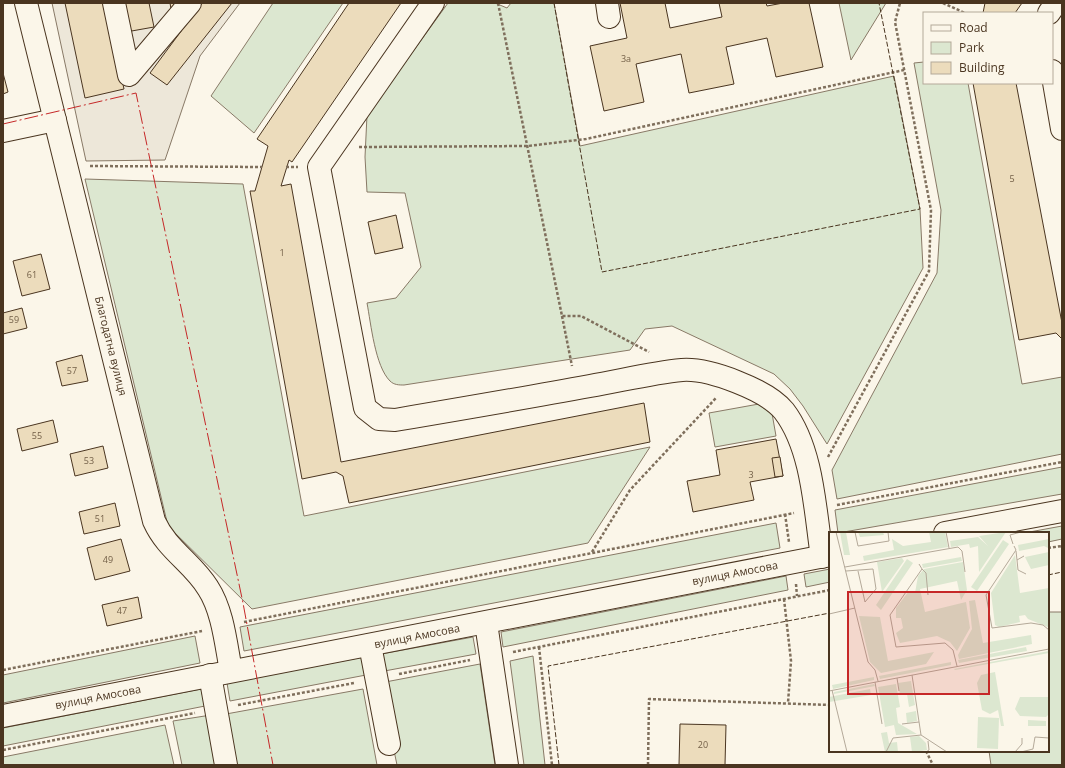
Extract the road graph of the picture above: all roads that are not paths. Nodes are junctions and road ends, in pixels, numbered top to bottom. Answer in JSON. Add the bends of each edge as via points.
{"nodes":[{"id":1,"x":26,"y":3,"type":"edge"},
{"id":2,"x":114,"y":3,"type":"edge"},
{"id":3,"x":190,"y":3,"type":"edge"},
{"id":4,"x":433,"y":3,"type":"edge"},
{"id":5,"x":1056,"y":3,"type":"edge"},
{"id":6,"x":1050,"y":12,"type":"edge"},
{"id":7,"x":1053,"y":77,"type":"edge"},
{"id":8,"x":56,"y":120,"type":"junction"},
{"id":9,"x":1062,"y":129,"type":"edge"},
{"id":10,"x":3,"y":131,"type":"edge"},
{"id":11,"x":1062,"y":511,"type":"edge"},
{"id":12,"x":950,"y":532,"type":"edge"},
{"id":13,"x":826,"y":556,"type":"edge"},
{"id":14,"x":486,"y":623,"type":"junction"},
{"id":15,"x":370,"y":645,"type":"junction"},
{"id":16,"x":220,"y":673,"type":"junction"},
{"id":17,"x":3,"y":716,"type":"edge"},
{"id":18,"x":388,"y":744,"type":"dead end"},
{"id":19,"x":226,"y":765,"type":"edge"},
{"id":20,"x":507,"y":765,"type":"edge"}],
"edges":[{"from":1,"to":8,"type":"street","name":"Благодатна вулиця"},
{"from":2,"to":3,"type":"street","via":[[128,75]]},
{"from":4,"to":13,"type":"street","via":[[319,166],[366,408],[384,420],[395,420],[683,370],[732,380],[767,397],[787,416],[807,463]]},
{"from":5,"to":6,"type":"street"},
{"from":7,"to":9,"type":"street"},
{"from":8,"to":10,"type":"street"},
{"from":8,"to":16,"type":"street","name":"Благодатна вулиця","via":[[154,522],[160,535],[209,588],[215,601],[222,627]]},
{"from":11,"to":12,"type":"street"},
{"from":13,"to":14,"type":"street","name":"вулиця Амосова"},
{"from":14,"to":15,"type":"street","name":"вулиця Амосова"},
{"from":14,"to":20,"type":"street"},
{"from":15,"to":16,"type":"street","name":"вулиця Амосова"},
{"from":15,"to":18,"type":"street"},
{"from":16,"to":17,"type":"street","name":"вулиця Амосова"},
{"from":16,"to":19,"type":"street","name":"Благодатна вулиця","via":[[216,709]]}]}
